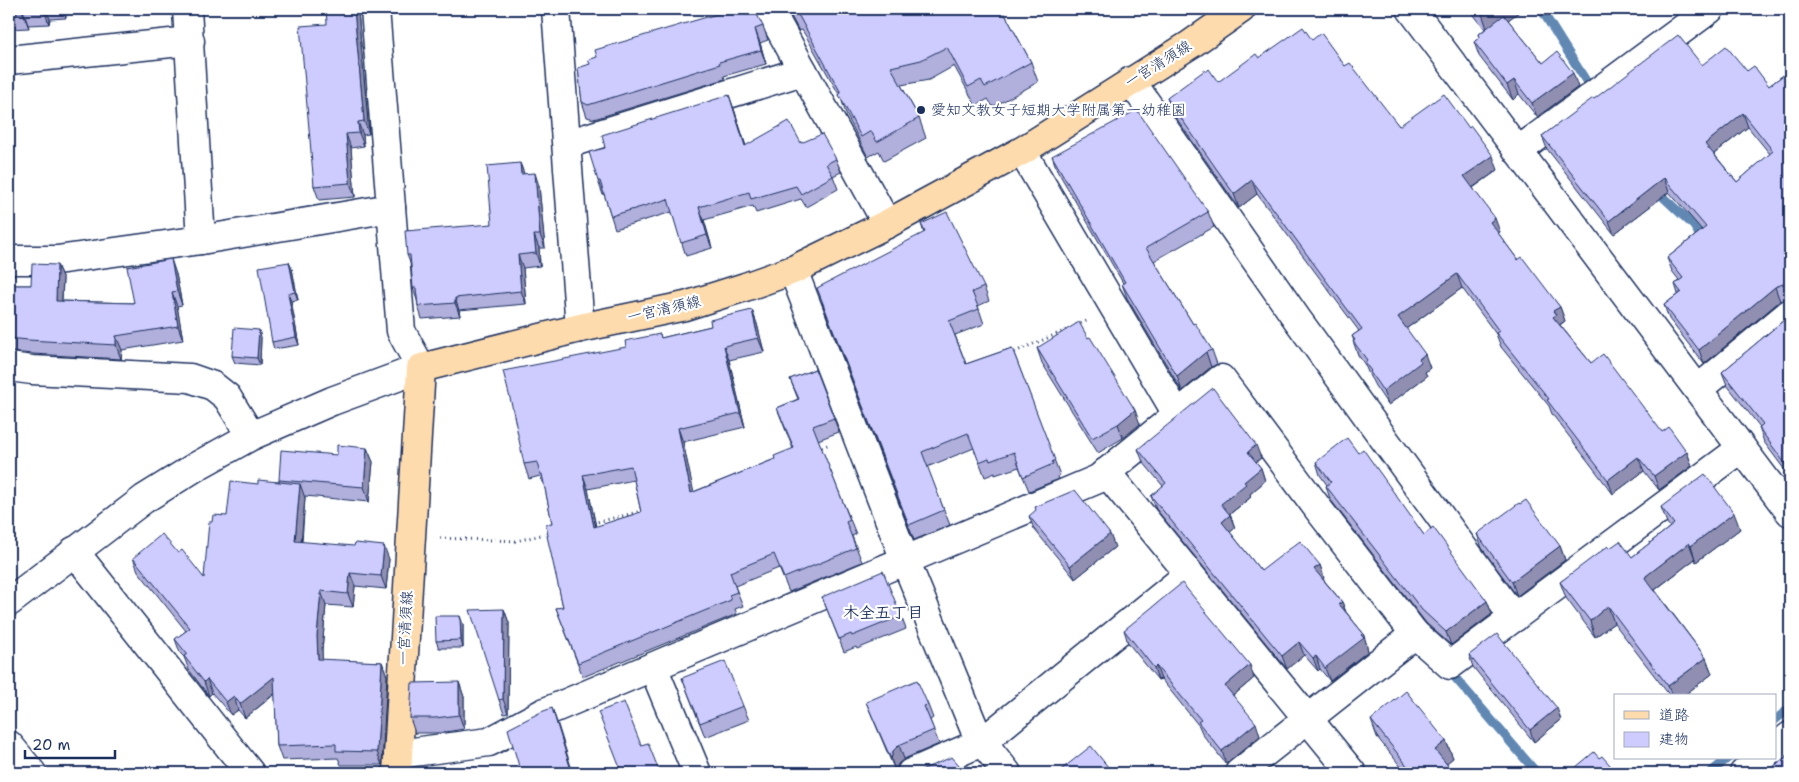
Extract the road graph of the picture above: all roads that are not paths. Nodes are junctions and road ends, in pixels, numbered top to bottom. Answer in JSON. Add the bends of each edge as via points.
{"nodes":[{"id":1,"x":187,"y":9,"type":"edge"},
{"id":2,"x":375,"y":9,"type":"edge"},
{"id":3,"x":556,"y":9,"type":"edge"},
{"id":4,"x":769,"y":9,"type":"edge"},
{"id":5,"x":1241,"y":9,"type":"edge"},
{"id":6,"x":1411,"y":9,"type":"edge"},
{"id":7,"x":1710,"y":9,"type":"edge"},
{"id":8,"x":190,"y":41,"type":"junction"},
{"id":9,"x":9,"y":60,"type":"edge"},
{"id":10,"x":803,"y":72,"type":"junction"},
{"id":11,"x":1131,"y":81,"type":"junction"},
{"id":12,"x":566,"y":144,"type":"junction"},
{"id":13,"x":1022,"y":151,"type":"junction"},
{"id":14,"x":1518,"y":151,"type":"junction"},
{"id":15,"x":391,"y":208,"type":"junction"},
{"id":16,"x":887,"y":224,"type":"junction"},
{"id":17,"x":201,"y":240,"type":"junction"},
{"id":18,"x":9,"y":260,"type":"edge"},
{"id":19,"x":793,"y":270,"type":"junction"},
{"id":20,"x":1790,"y":313,"type":"edge"},
{"id":21,"x":580,"y":328,"type":"junction"},
{"id":22,"x":9,"y":367,"type":"edge"},
{"id":23,"x":421,"y":368,"type":"junction"},
{"id":24,"x":1698,"y":390,"type":"junction"},
{"id":25,"x":1177,"y":414,"type":"junction"},
{"id":26,"x":251,"y":436,"type":"junction"},
{"id":27,"x":1742,"y":448,"type":"junction"},
{"id":28,"x":1106,"y":472,"type":"junction"},
{"id":29,"x":1790,"y":512,"type":"edge"},
{"id":30,"x":74,"y":551,"type":"junction"},
{"id":31,"x":905,"y":560,"type":"junction"},
{"id":32,"x":1189,"y":574,"type":"junction"},
{"id":33,"x":9,"y":602,"type":"edge"},
{"id":34,"x":1514,"y":618,"type":"junction"},
{"id":35,"x":1415,"y":634,"type":"junction"},
{"id":36,"x":653,"y":667,"type":"junction"},
{"id":37,"x":1308,"y":719,"type":"junction"},
{"id":38,"x":1790,"y":736,"type":"edge"},
{"id":39,"x":982,"y":742,"type":"junction"},
{"id":40,"x":9,"y":745,"type":"edge"},
{"id":41,"x":1776,"y":747,"type":"edge"},
{"id":42,"x":1760,"y":760,"type":"edge"},
{"id":43,"x":398,"y":763,"type":"edge"},
{"id":44,"x":32,"y":773,"type":"edge"},
{"id":45,"x":250,"y":773,"type":"edge"},
{"id":46,"x":696,"y":773,"type":"edge"},
{"id":47,"x":911,"y":773,"type":"edge"},
{"id":48,"x":1007,"y":773,"type":"edge"},
{"id":49,"x":1239,"y":773,"type":"edge"},
{"id":50,"x":1352,"y":773,"type":"edge"},
{"id":51,"x":1744,"y":773,"type":"edge"}],
"edges":[{"from":1,"to":8,"type":"street"},
{"from":2,"to":15,"type":"street"},
{"from":3,"to":12,"type":"street"},
{"from":4,"to":10,"type":"street"},
{"from":5,"to":11,"type":"main road","name":"一宮清須線"},
{"from":6,"to":14,"type":"street"},
{"from":7,"to":14,"type":"street"},
{"from":8,"to":9,"type":"street"},
{"from":8,"to":17,"type":"street"},
{"from":10,"to":12,"type":"street"},
{"from":10,"to":16,"type":"street"},
{"from":11,"to":13,"type":"main road","name":"一宮清須線"},
{"from":11,"to":34,"type":"street","via":[[1297,319]]},
{"from":12,"to":21,"type":"street"},
{"from":13,"to":16,"type":"main road","name":"一宮清須線"},
{"from":13,"to":25,"type":"street"},
{"from":14,"to":24,"type":"street"},
{"from":15,"to":17,"type":"street"},
{"from":15,"to":23,"type":"street","via":[[401,331]]},
{"from":16,"to":19,"type":"main road","name":"一宮清須線"},
{"from":17,"to":18,"type":"street","via":[[57,260]]},
{"from":19,"to":21,"type":"main road","name":"一宮清須線","via":[[685,306]]},
{"from":19,"to":31,"type":"street"},
{"from":20,"to":24,"type":"street"},
{"from":21,"to":23,"type":"main road","name":"一宮清須線"},
{"from":22,"to":26,"type":"street","via":[[190,378],[213,386],[226,397]]},
{"from":23,"to":26,"type":"street"},
{"from":23,"to":43,"type":"main road","name":"一宮清須線"},
{"from":24,"to":27,"type":"street"},
{"from":25,"to":28,"type":"street"},
{"from":25,"to":35,"type":"street","via":[[1221,379]]},
{"from":26,"to":30,"type":"street","via":[[144,499]]},
{"from":27,"to":29,"type":"street"},
{"from":27,"to":34,"type":"street"},
{"from":28,"to":31,"type":"street","via":[[1098,479]]},
{"from":28,"to":32,"type":"street"},
{"from":30,"to":33,"type":"street"},
{"from":30,"to":45,"type":"street"},
{"from":31,"to":36,"type":"street"},
{"from":31,"to":39,"type":"street"},
{"from":32,"to":37,"type":"street"},
{"from":32,"to":39,"type":"street"},
{"from":34,"to":35,"type":"street","via":[[1450,665]]},
{"from":35,"to":37,"type":"street"},
{"from":36,"to":43,"type":"street","via":[[543,714],[489,742]]},
{"from":36,"to":46,"type":"street"},
{"from":37,"to":49,"type":"street"},
{"from":37,"to":50,"type":"street"},
{"from":38,"to":41,"type":"street"},
{"from":39,"to":47,"type":"street"},
{"from":39,"to":48,"type":"street"},
{"from":40,"to":44,"type":"street"},
{"from":42,"to":51,"type":"street"}]}
